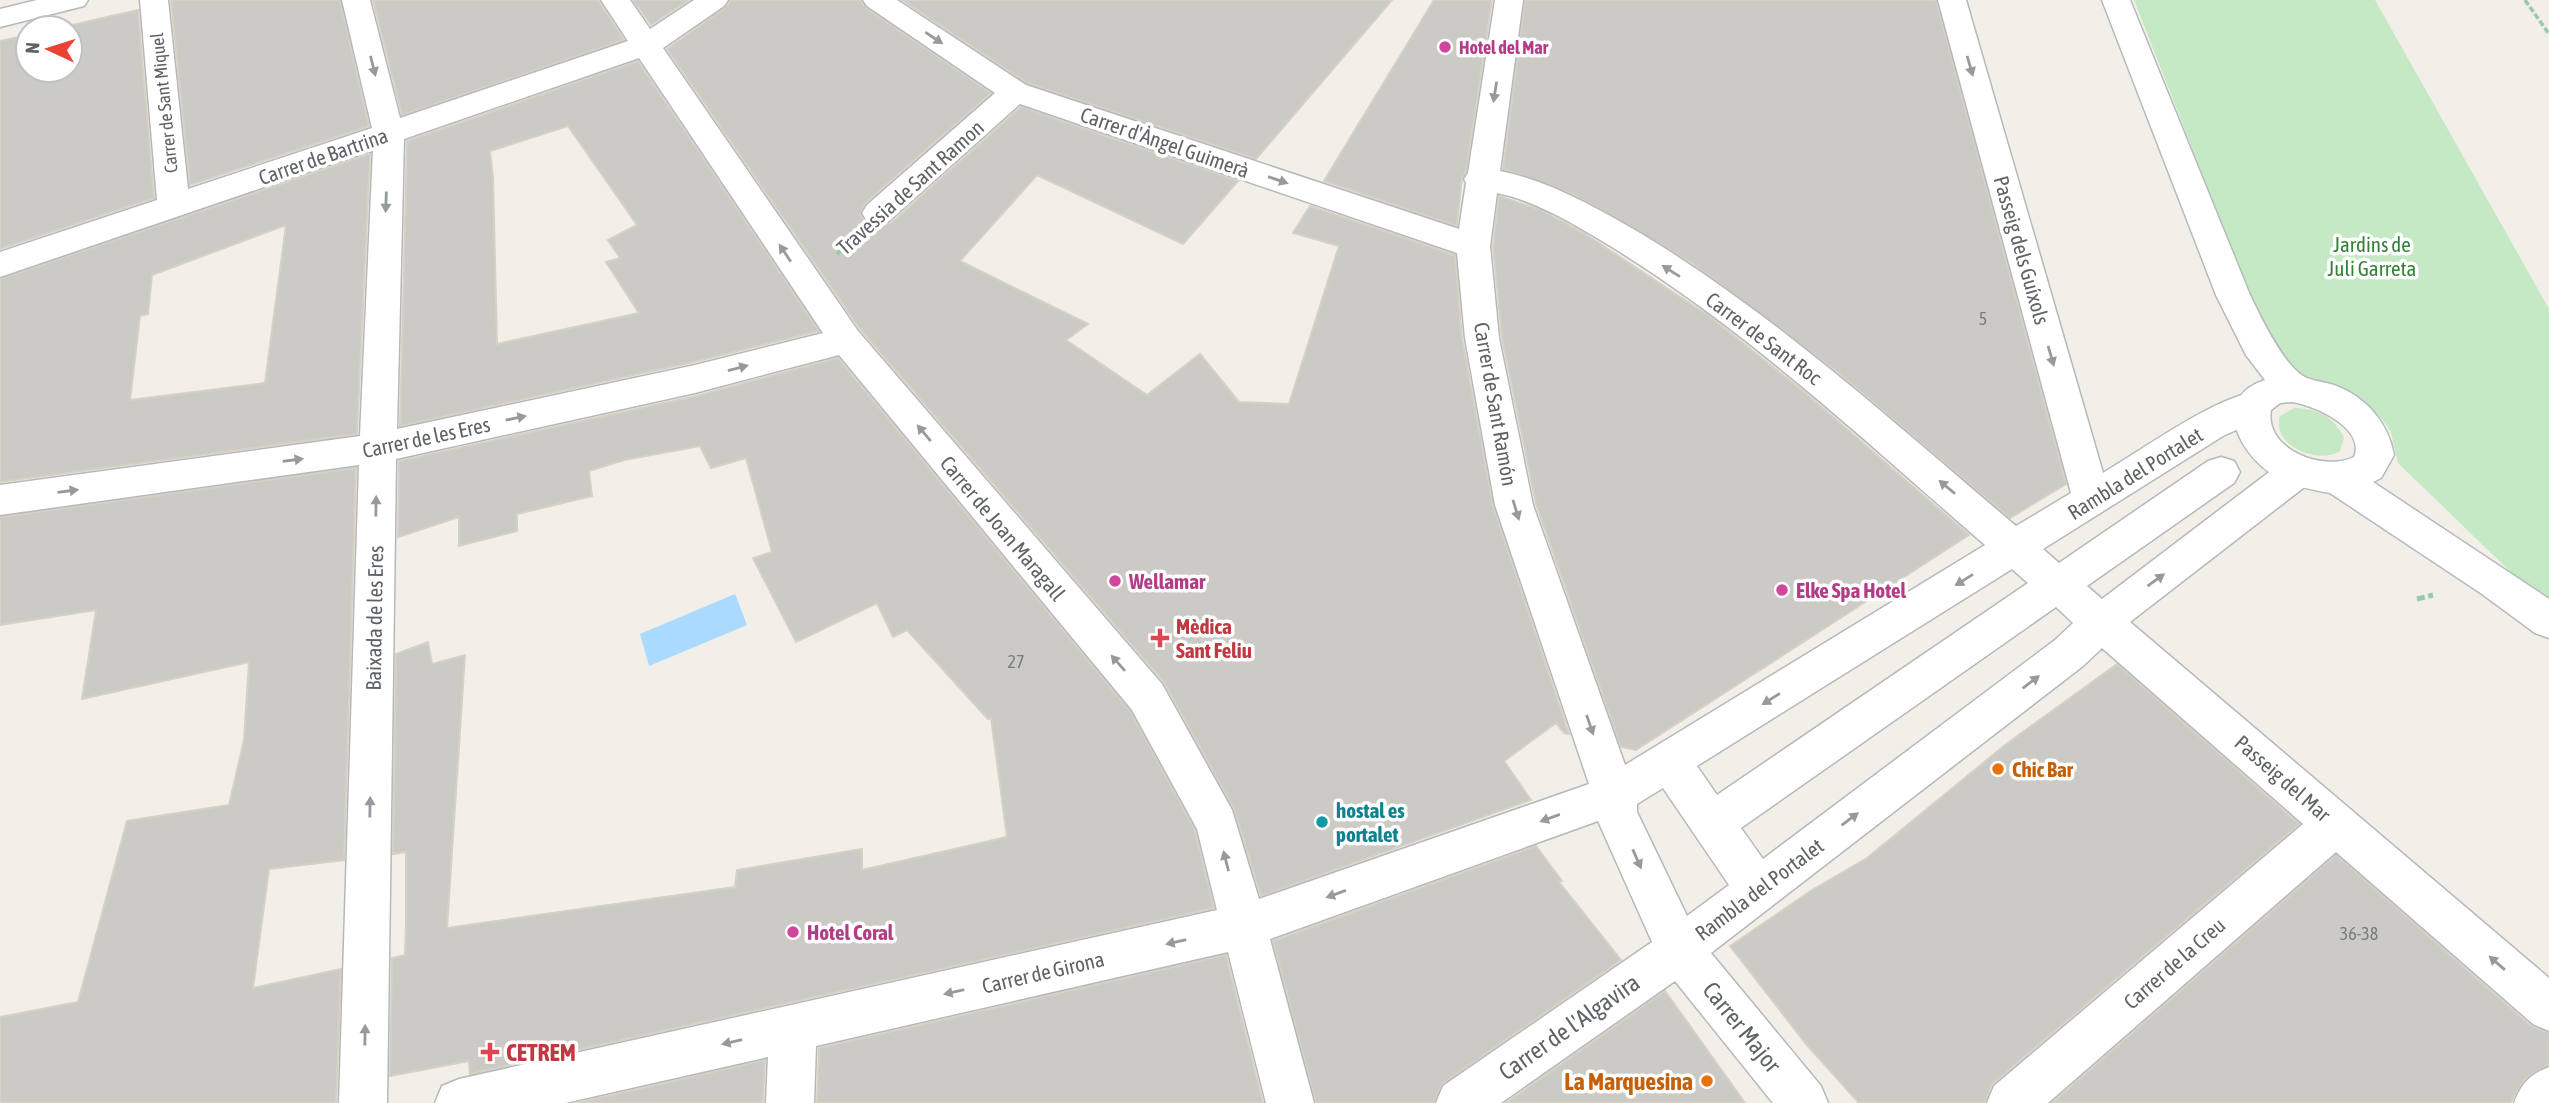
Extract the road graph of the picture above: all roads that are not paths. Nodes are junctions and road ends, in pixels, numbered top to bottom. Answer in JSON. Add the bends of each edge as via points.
{"nodes":[{"id":1,"x":74,"y":0,"type":"edge"},
{"id":2,"x":154,"y":0,"type":"edge"},
{"id":3,"x":356,"y":0,"type":"edge"},
{"id":4,"x":615,"y":0,"type":"edge"},
{"id":5,"x":714,"y":0,"type":"edge"},
{"id":6,"x":877,"y":0,"type":"edge"},
{"id":7,"x":1509,"y":0,"type":"edge"},
{"id":8,"x":1952,"y":0,"type":"edge"},
{"id":9,"x":2116,"y":0,"type":"edge"},
{"id":10,"x":0,"y":18,"type":"edge"},
{"id":11,"x":645,"y":47,"type":"junction"},
{"id":12,"x":1015,"y":92,"type":"junction"},
{"id":13,"x":389,"y":134,"type":"junction"},
{"id":14,"x":1480,"y":179,"type":"junction"},
{"id":15,"x":174,"y":206,"type":"junction"},
{"id":16,"x":878,"y":213,"type":"road end"},
{"id":17,"x":1473,"y":246,"type":"junction"},
{"id":18,"x":0,"y":265,"type":"edge"},
{"id":19,"x":846,"y":340,"type":"junction"},
{"id":20,"x":2292,"y":388,"type":"junction"},
{"id":21,"x":2254,"y":406,"type":"junction"},
{"id":22,"x":2181,"y":437,"type":"junction"},
{"id":23,"x":378,"y":448,"type":"junction"},
{"id":24,"x":2373,"y":460,"type":"junction"},
{"id":25,"x":2298,"y":471,"type":"junction"},
{"id":26,"x":2221,"y":472,"type":"junction"},
{"id":27,"x":2339,"y":479,"type":"junction"},
{"id":28,"x":2092,"y":499,"type":"junction"},
{"id":29,"x":0,"y":500,"type":"edge"},
{"id":30,"x":2258,"y":506,"type":"junction"},
{"id":31,"x":2017,"y":547,"type":"junction"},
{"id":32,"x":2496,"y":582,"type":"junction"},
{"id":33,"x":2060,"y":584,"type":"junction"},
{"id":34,"x":2101,"y":620,"type":"junction"},
{"id":35,"x":2549,"y":621,"type":"edge"},
{"id":36,"x":1669,"y":762,"type":"junction"},
{"id":37,"x":1614,"y":795,"type":"junction"},
{"id":38,"x":1712,"y":823,"type":"junction"},
{"id":39,"x":2336,"y":824,"type":"junction"},
{"id":40,"x":1758,"y":890,"type":"junction"},
{"id":41,"x":1242,"y":927,"type":"junction"},
{"id":42,"x":1679,"y":950,"type":"junction"},
{"id":43,"x":2549,"y":1008,"type":"edge"},
{"id":44,"x":793,"y":1028,"type":"junction"},
{"id":45,"x":2549,"y":1091,"type":"edge"},
{"id":46,"x":363,"y":1103,"type":"edge"},
{"id":47,"x":459,"y":1103,"type":"edge"},
{"id":48,"x":790,"y":1103,"type":"edge"},
{"id":49,"x":1290,"y":1103,"type":"edge"},
{"id":50,"x":1460,"y":1103,"type":"edge"},
{"id":51,"x":1804,"y":1103,"type":"edge"},
{"id":52,"x":2011,"y":1103,"type":"edge"},
{"id":53,"x":2538,"y":1103,"type":"edge"}],
"edges":[{"from":1,"to":10,"type":"street"},
{"from":2,"to":15,"type":"street","name":"Carrer de Sant Miquel"},
{"from":3,"to":13,"type":"street","name":"Baixada de les Eres","one_way":true},
{"from":4,"to":11,"type":"street","name":"Carrer de Joan Maragall"},
{"from":5,"to":11,"type":"street","name":"Carrer de Bartrina"},
{"from":6,"to":12,"type":"street","name":"Carrer d'Àngel Guimerà","one_way":true},
{"from":7,"to":14,"type":"street","name":"Carrer de Sant Ramón","one_way":true},
{"from":8,"to":28,"type":"street","name":"Passeig dels Guíxols","one_way":true},
{"from":9,"to":20,"type":"street","via":[[2232,295],[2258,346]]},
{"from":11,"to":13,"type":"street","name":"Carrer de Bartrina"},
{"from":19,"to":11,"type":"street","name":"Carrer de Joan Maragall","one_way":true},
{"from":12,"to":16,"type":"street","name":"Travessia de Sant Ramon"},
{"from":12,"to":17,"type":"street","name":"Carrer d'Àngel Guimerà","one_way":true},
{"from":13,"to":15,"type":"street","name":"Carrer de Bartrina"},
{"from":13,"to":23,"type":"street","name":"Baixada de les Eres","one_way":true},
{"from":14,"to":17,"type":"street","name":"Carrer de Sant Ramón"},
{"from":31,"to":14,"type":"street","name":"Carrer de Sant Roc","one_way":true,"via":[[1823,383],[1704,292],[1603,228],[1525,189]]},
{"from":15,"to":18,"type":"street","name":"Carrer de Bartrina"},
{"from":17,"to":37,"type":"street","name":"Carrer de Sant Ramón","one_way":true,"via":[[1482,338],[1514,505]]},
{"from":23,"to":19,"type":"street","name":"Carrer de les Eres","one_way":true,"via":[[695,379]]},
{"from":41,"to":19,"type":"street","name":"Carrer de Joan Maragall","one_way":true,"via":[[1217,824],[1147,697]]},
{"from":20,"to":21,"type":"street","via":[[2268,393]]},
{"from":20,"to":24,"type":"street","via":[[2324,396],[2353,413],[2371,436]]},
{"from":21,"to":22,"type":"street","name":"Rambla del Portalet"},
{"from":21,"to":25,"type":"street","via":[[2251,418],[2260,440]]},
{"from":22,"to":26,"type":"street"},
{"from":22,"to":28,"type":"street","name":"Rambla del Portalet"},
{"from":29,"to":23,"type":"street","name":"Carrer de les Eres","one_way":true},
{"from":46,"to":23,"type":"street","name":"Baixada de les Eres","one_way":true},
{"from":24,"to":27,"type":"street","via":[[2361,474]]},
{"from":24,"to":32,"type":"street"},
{"from":25,"to":27,"type":"street"},
{"from":25,"to":30,"type":"street","name":"Rambla del Portalet"},
{"from":26,"to":30,"type":"street"},
{"from":26,"to":33,"type":"street"},
{"from":27,"to":32,"type":"street"},
{"from":28,"to":31,"type":"street","name":"Rambla del Portalet"},
{"from":34,"to":30,"type":"street","name":"Rambla del Portalet","one_way":true},
{"from":31,"to":33,"type":"street","name":"Passeig del Mar"},
{"from":31,"to":36,"type":"street","name":"Rambla del Portalet","one_way":true},
{"from":32,"to":35,"type":"street"},
{"from":33,"to":34,"type":"street","name":"Passeig del Mar"},
{"from":33,"to":38,"type":"street"},
{"from":34,"to":39,"type":"street","name":"Passeig del Mar"},
{"from":40,"to":34,"type":"street","name":"Rambla del Portalet","one_way":true,"via":[[2069,653]]},
{"from":36,"to":37,"type":"street","name":"Rambla del Portalet"},
{"from":36,"to":38,"type":"street"},
{"from":37,"to":41,"type":"street","name":"Carrer de Girona","one_way":true},
{"from":37,"to":42,"type":"street","name":"Rambla del Portalet","one_way":true,"via":[[1616,813]]},
{"from":38,"to":40,"type":"street"},
{"from":43,"to":39,"type":"street","name":"Passeig del Mar","one_way":true},
{"from":39,"to":52,"type":"street","name":"Carrer de la Creu"},
{"from":40,"to":42,"type":"street","name":"Rambla del Portalet"},
{"from":41,"to":44,"type":"street","name":"Carrer de Girona","one_way":true},
{"from":41,"to":49,"type":"street","name":"Carrer de Joan Maragall"},
{"from":42,"to":50,"type":"street","name":"Carrer de l'Algavira"},
{"from":42,"to":51,"type":"street","name":"Carrer Major"},
{"from":44,"to":47,"type":"street","name":"Carrer de Girona","one_way":true},
{"from":44,"to":48,"type":"street"},
{"from":45,"to":53,"type":"street"}]}
